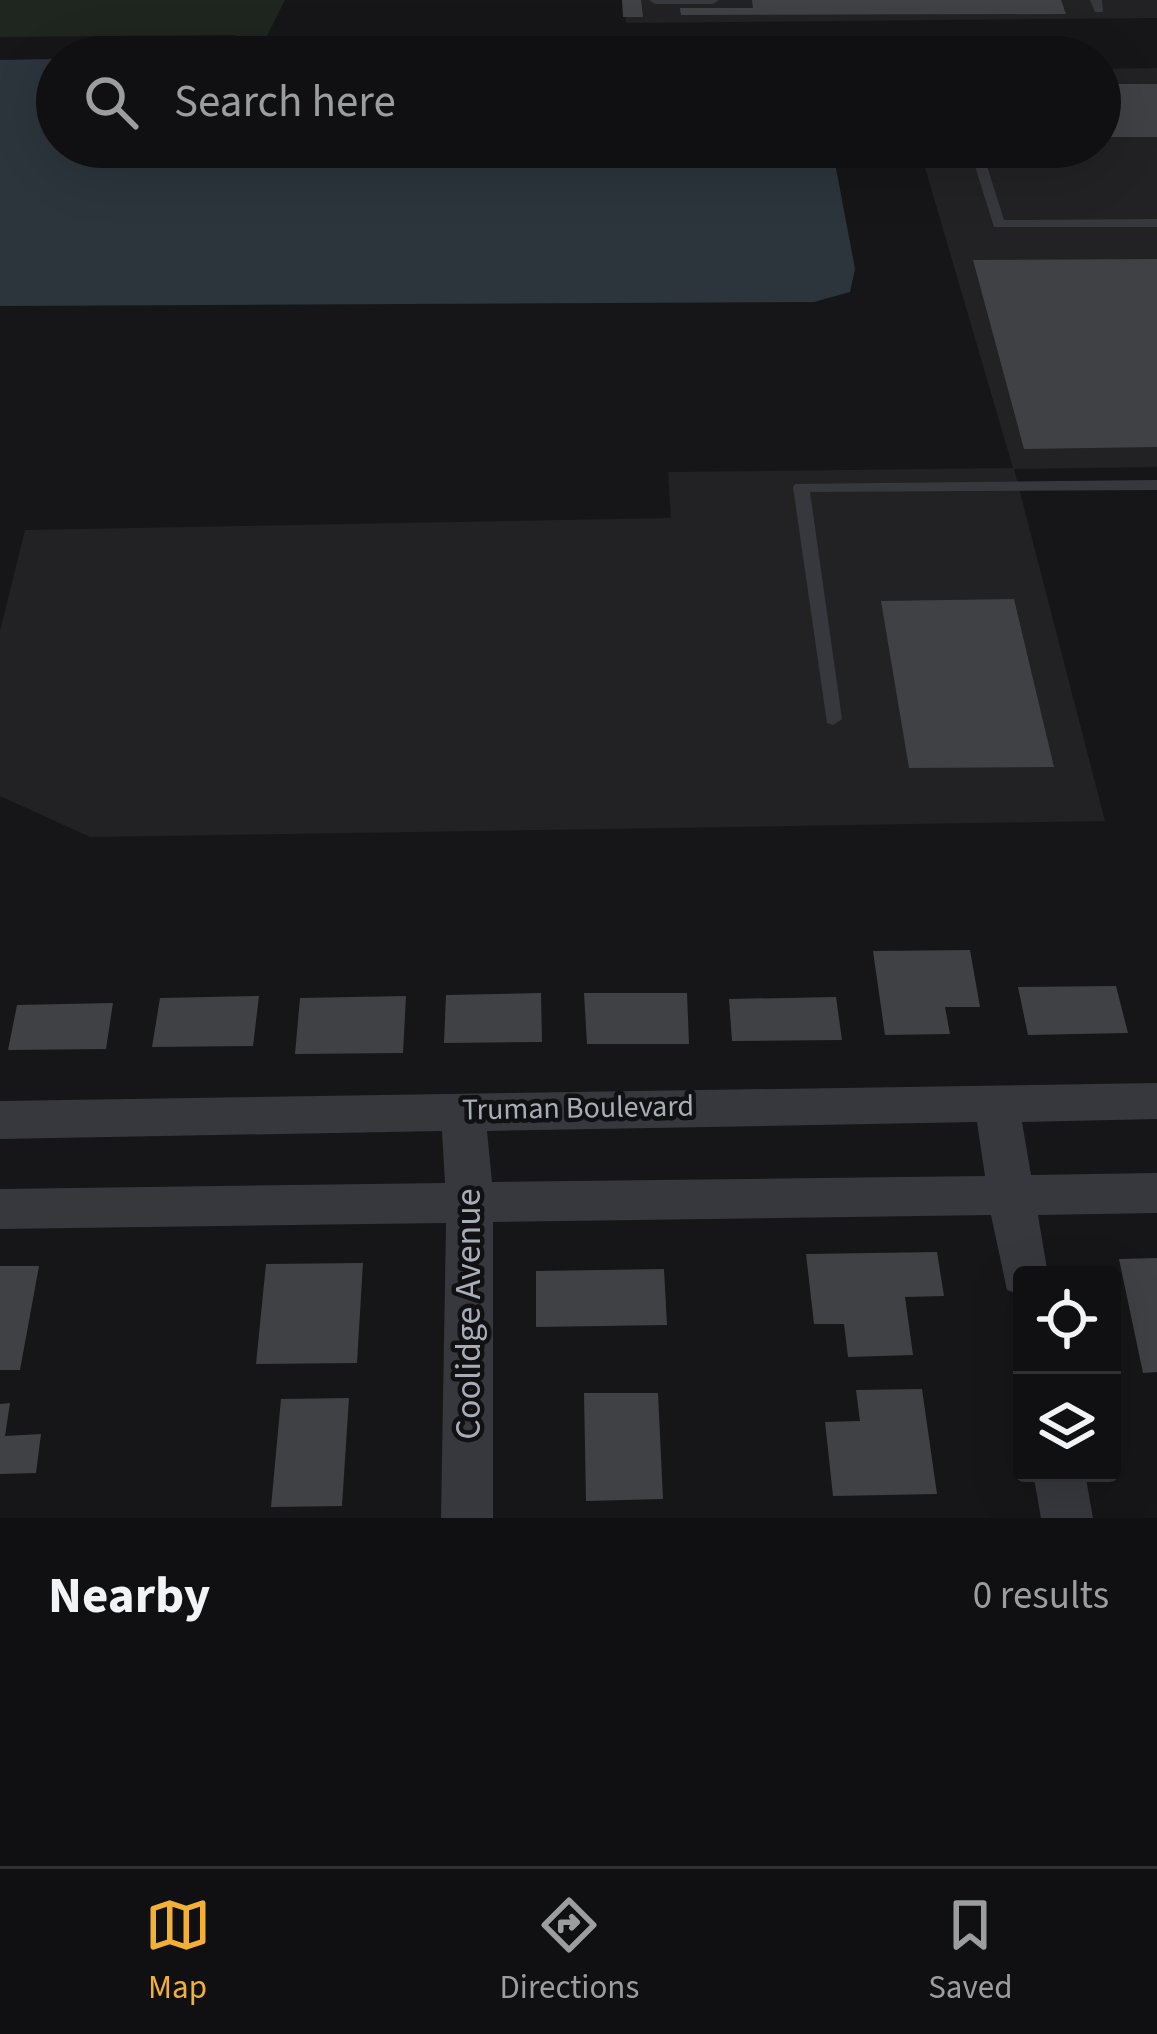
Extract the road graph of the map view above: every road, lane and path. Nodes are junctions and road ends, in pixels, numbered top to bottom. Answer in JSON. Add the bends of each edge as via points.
{"nodes":[{"id":1,"x":656,"y":0,"type":"edge"},
{"id":2,"x":713,"y":0,"type":"edge"},
{"id":3,"x":982,"y":168,"type":"edge"},
{"id":4,"x":1157,"y":223,"type":"edge"},
{"id":5,"x":1157,"y":485,"type":"edge"},
{"id":6,"x":833,"y":719,"type":"dead end"},
{"id":7,"x":1157,"y":1101,"type":"edge"},
{"id":8,"x":995,"y":1102,"type":"junction"},
{"id":9,"x":463,"y":1110,"type":"junction"},
{"id":10,"x":0,"y":1120,"type":"edge"},
{"id":11,"x":1157,"y":1193,"type":"edge"},
{"id":12,"x":1011,"y":1198,"type":"junction"},
{"id":13,"x":470,"y":1200,"type":"junction"},
{"id":14,"x":0,"y":1209,"type":"edge"},
{"id":15,"x":1022,"y":1266,"type":"edge"},
{"id":16,"x":1061,"y":1482,"type":"edge"},
{"id":17,"x":466,"y":1518,"type":"edge"},
{"id":18,"x":1067,"y":1518,"type":"edge"}],
"edges":[{"from":1,"to":2,"type":"lane"},
{"from":3,"to":4,"type":"lane","via":[[999,224]]},
{"from":5,"to":6,"type":"lane","via":[[801,487]]},
{"from":7,"to":8,"type":"street","name":"Truman Boulevard"},
{"from":8,"to":9,"type":"street","name":"Truman Boulevard"},
{"from":8,"to":12,"type":"street"},
{"from":9,"to":10,"type":"street","name":"Truman Boulevard"},
{"from":9,"to":13,"type":"street","name":"Coolidge Avenue"},
{"from":11,"to":12,"type":"street"},
{"from":12,"to":13,"type":"street"},
{"from":12,"to":15,"type":"street"},
{"from":13,"to":14,"type":"street"},
{"from":13,"to":17,"type":"street","name":"Coolidge Avenue"},
{"from":16,"to":18,"type":"street"}]}
